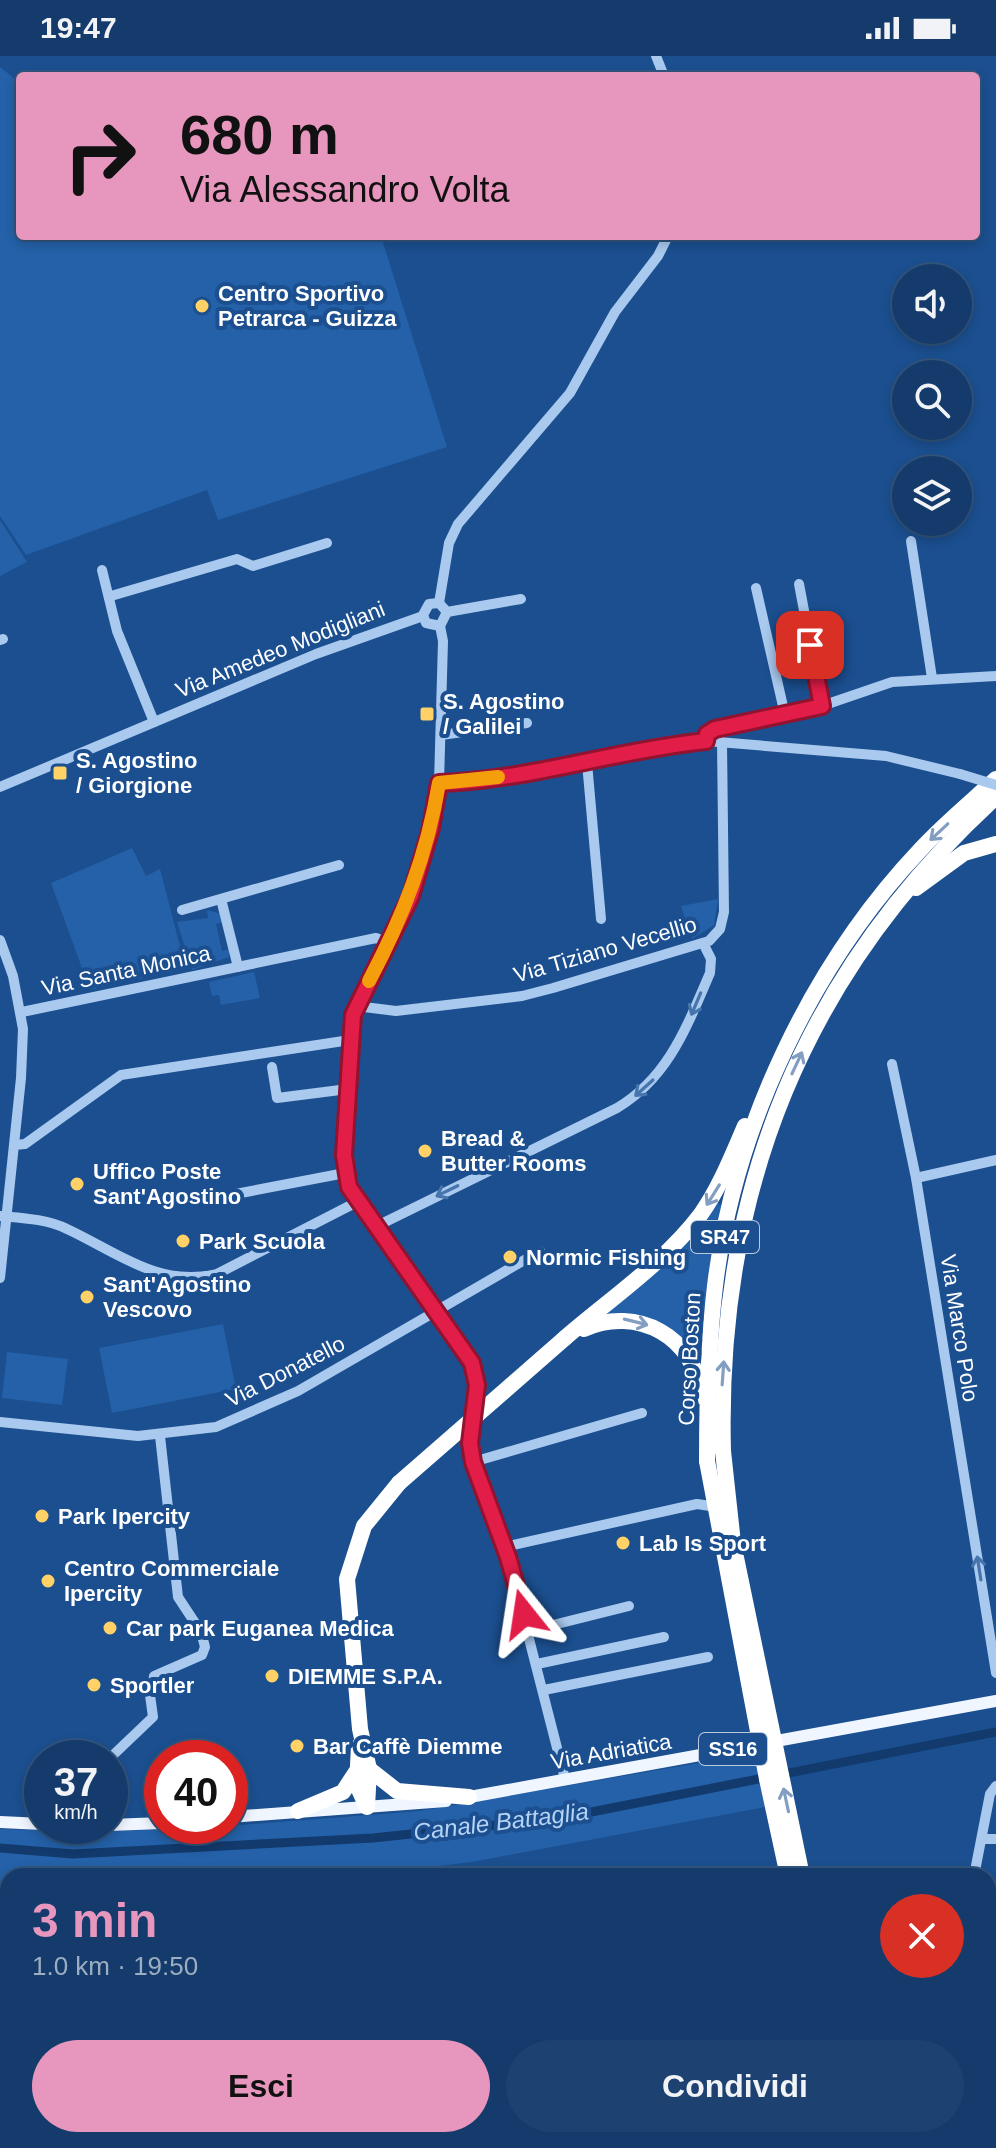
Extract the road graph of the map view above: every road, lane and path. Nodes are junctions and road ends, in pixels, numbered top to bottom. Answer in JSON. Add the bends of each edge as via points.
{"nodes":[{"id":1,"x":666,"y":240,"type":"edge"},
{"id":2,"x":911,"y":541,"type":"dead end"},
{"id":3,"x":327,"y":543,"type":"dead end"},
{"id":4,"x":102,"y":570,"type":"dead end"},
{"id":5,"x":799,"y":584,"type":"dead end"},
{"id":6,"x":756,"y":588,"type":"dead end"},
{"id":7,"x":111,"y":596,"type":"junction"},
{"id":8,"x":521,"y":599,"type":"dead end"},
{"id":9,"x":443,"y":608,"type":"junction"},
{"id":10,"x":423,"y":616,"type":"junction"},
{"id":11,"x":440,"y":626,"type":"junction"},
{"id":12,"x":996,"y":676,"type":"edge"},
{"id":13,"x":932,"y":678,"type":"junction"},
{"id":14,"x":822,"y":706,"type":"junction"},
{"id":15,"x":785,"y":715,"type":"junction"},
{"id":16,"x":154,"y":722,"type":"junction"},
{"id":17,"x":527,"y":723,"type":"dead end"},
{"id":18,"x":441,"y":735,"type":"junction"},
{"id":19,"x":706,"y":741,"type":"junction"},
{"id":20,"x":722,"y":742,"type":"junction"},
{"id":21,"x":587,"y":763,"type":"junction"},
{"id":22,"x":996,"y":782,"type":"edge"},
{"id":23,"x":439,"y":783,"type":"junction"},
{"id":24,"x":0,"y":787,"type":"edge"},
{"id":25,"x":996,"y":797,"type":"edge"},
{"id":26,"x":996,"y":844,"type":"edge"},
{"id":27,"x":339,"y":865,"type":"dead end"},
{"id":28,"x":221,"y":899,"type":"junction"},
{"id":29,"x":889,"y":909,"type":"junction"},
{"id":30,"x":182,"y":910,"type":"dead end"},
{"id":31,"x":601,"y":919,"type":"dead end"},
{"id":32,"x":0,"y":940,"type":"edge"},
{"id":33,"x":389,"y":943,"type":"junction"},
{"id":34,"x":703,"y":943,"type":"junction"},
{"id":35,"x":238,"y":967,"type":"junction"},
{"id":36,"x":356,"y":1006,"type":"junction"},
{"id":37,"x":22,"y":1012,"type":"junction"},
{"id":38,"x":795,"y":1024,"type":"junction"},
{"id":39,"x":350,"y":1040,"type":"junction"},
{"id":40,"x":892,"y":1064,"type":"dead end"},
{"id":41,"x":272,"y":1067,"type":"dead end"},
{"id":42,"x":348,"y":1089,"type":"junction"},
{"id":43,"x":14,"y":1145,"type":"junction"},
{"id":44,"x":996,"y":1160,"type":"edge"},
{"id":45,"x":345,"y":1173,"type":"junction"},
{"id":46,"x":916,"y":1178,"type":"junction"},
{"id":47,"x":225,"y":1196,"type":"dead end"},
{"id":48,"x":357,"y":1202,"type":"junction"},
{"id":49,"x":3,"y":1216,"type":"edge"},
{"id":50,"x":375,"y":1227,"type":"junction"},
{"id":51,"x":540,"y":1251,"type":"dead end"},
{"id":52,"x":0,"y":1278,"type":"edge"},
{"id":53,"x":435,"y":1311,"type":"junction"},
{"id":54,"x":565,"y":1338,"type":"junction"},
{"id":55,"x":642,"y":1413,"type":"dead end"},
{"id":56,"x":2,"y":1420,"type":"edge"},
{"id":57,"x":160,"y":1436,"type":"junction"},
{"id":58,"x":707,"y":1461,"type":"junction"},
{"id":59,"x":473,"y":1462,"type":"junction"},
{"id":60,"x":721,"y":1507,"type":"dead end"},
{"id":61,"x":504,"y":1547,"type":"junction"},
{"id":62,"x":629,"y":1606,"type":"dead end"},
{"id":63,"x":529,"y":1631,"type":"junction"},
{"id":64,"x":664,"y":1637,"type":"dead end"},
{"id":65,"x":708,"y":1657,"type":"dead end"},
{"id":66,"x":537,"y":1664,"type":"junction"},
{"id":67,"x":996,"y":1673,"type":"edge"},
{"id":68,"x":544,"y":1690,"type":"junction"},
{"id":69,"x":996,"y":1701,"type":"edge"},
{"id":70,"x":128,"y":1741,"type":"edge"},
{"id":71,"x":363,"y":1770,"type":"junction"},
{"id":72,"x":565,"y":1779,"type":"junction"},
{"id":73,"x":996,"y":1786,"type":"edge"},
{"id":74,"x":469,"y":1797,"type":"junction"},
{"id":75,"x":367,"y":1807,"type":"junction"},
{"id":76,"x":298,"y":1811,"type":"junction"},
{"id":77,"x":248,"y":1815,"type":"edge"},
{"id":78,"x":0,"y":1822,"type":"edge"},
{"id":79,"x":24,"y":1823,"type":"edge"},
{"id":80,"x":982,"y":1839,"type":"junction"},
{"id":81,"x":996,"y":1839,"type":"edge"},
{"id":82,"x":786,"y":1868,"type":"edge"},
{"id":83,"x":800,"y":1868,"type":"edge"},
{"id":84,"x":976,"y":1868,"type":"edge"}],
"edges":[{"from":1,"to":9,"type":"street","via":[[615,312],[570,393],[472,506],[449,543]]},
{"from":2,"to":13,"type":"street"},
{"from":3,"to":7,"type":"street","via":[[253,566],[237,559]]},
{"from":4,"to":7,"type":"street","name":"Via Amedeo Modigliani"},
{"from":5,"to":14,"type":"street"},
{"from":6,"to":15,"type":"street"},
{"from":7,"to":16,"type":"street","name":"Via Amedeo Modigliani","via":[[117,631]]},
{"from":8,"to":9,"type":"street"},
{"from":9,"to":10,"type":"street","name":"Via Amedeo Modigliani","via":[[429,604]]},
{"from":9,"to":11,"type":"street"},
{"from":10,"to":11,"type":"street","via":[[430,626]]},
{"from":10,"to":16,"type":"street","name":"Via Amedeo Modigliani"},
{"from":11,"to":18,"type":"street"},
{"from":12,"to":13,"type":"street"},
{"from":13,"to":14,"type":"street","via":[[892,682]]},
{"from":14,"to":15,"type":"street"},
{"from":15,"to":19,"type":"street","via":[[715,729]]},
{"from":16,"to":24,"type":"street","name":"Via Amedeo Modigliani"},
{"from":17,"to":18,"type":"street"},
{"from":18,"to":23,"type":"street"},
{"from":19,"to":20,"type":"street"},
{"from":19,"to":21,"type":"street"},
{"from":20,"to":22,"type":"street","bridge":true,"via":[[886,756]]},
{"from":20,"to":34,"type":"street","name":"Via Tiziano Vecellio","via":[[724,912],[717,934]]},
{"from":21,"to":23,"type":"street"},
{"from":21,"to":31,"type":"street"},
{"from":22,"to":38,"type":"highway","name":"Corso Boston","number":"SR47","one_way":true,"via":[[921,848],[890,884],[832,961]]},
{"from":23,"to":33,"type":"street","via":[[411,896]]},
{"from":25,"to":29,"type":"highway","name":"Corso Boston","number":"SR47","via":[[933,857]]},
{"from":26,"to":29,"type":"highway","via":[[964,853]]},
{"from":27,"to":28,"type":"street"},
{"from":28,"to":30,"type":"street"},
{"from":28,"to":35,"type":"street","name":"Via Santa Monica"},
{"from":83,"to":29,"type":"highway","name":"Corso Boston","number":"SR47","one_way":true,"bridge":true,"via":[[733,1543],[722,1395],[732,1284],[746,1202],[766,1135],[815,1026]]},
{"from":32,"to":37,"type":"street"},
{"from":33,"to":35,"type":"street","name":"Via Santa Monica","via":[[376,938]]},
{"from":33,"to":36,"type":"street"},
{"from":34,"to":36,"type":"street","name":"Via Tiziano Vecellio","via":[[522,996],[396,1011]]},
{"from":34,"to":50,"type":"street","one_way":true,"via":[[711,959],[710,973],[673,1054],[643,1090],[617,1108]]},
{"from":35,"to":37,"type":"street","name":"Via Santa Monica"},
{"from":36,"to":39,"type":"street"},
{"from":37,"to":43,"type":"street"},
{"from":38,"to":54,"type":"highway","number":"SR47","one_way":true,"via":[[722,1179],[700,1214],[667,1250]]},
{"from":38,"to":58,"type":"highway","name":"Corso Boston","number":"SR47","via":[[758,1115],[715,1283]]},
{"from":39,"to":42,"type":"street"},
{"from":39,"to":43,"type":"street","via":[[121,1075],[25,1144]]},
{"from":40,"to":46,"type":"street","name":"Via Marco Polo"},
{"from":41,"to":42,"type":"street","via":[[277,1098]]},
{"from":42,"to":45,"type":"street"},
{"from":43,"to":49,"type":"street"},
{"from":44,"to":46,"type":"street"},
{"from":45,"to":47,"type":"street"},
{"from":45,"to":48,"type":"street"},
{"from":67,"to":46,"type":"street","name":"Via Marco Polo","one_way":true},
{"from":48,"to":49,"type":"street","via":[[201,1278],[154,1273],[65,1227]]},
{"from":48,"to":50,"type":"street"},
{"from":49,"to":52,"type":"street"},
{"from":50,"to":53,"type":"street"},
{"from":51,"to":53,"type":"street","name":"Via Donatello"},
{"from":53,"to":57,"type":"street","name":"Via Donatello","via":[[250,1415]]},
{"from":53,"to":59,"type":"street","via":[[476,1374]]},
{"from":54,"to":58,"type":"highway","number":"SR47","one_way":true,"via":[[600,1321],[622,1319],[653,1326],[678,1342],[700,1383]]},
{"from":54,"to":71,"type":"highway","number":"SR47","bridge":true,"via":[[399,1483],[364,1526],[347,1579]]},
{"from":55,"to":59,"type":"street"},
{"from":56,"to":57,"type":"street","name":"Via Donatello"},
{"from":57,"to":70,"type":"street","via":[[178,1597],[205,1647],[202,1655],[154,1676],[153,1717]]},
{"from":58,"to":82,"type":"highway","name":"Corso Boston","number":"SR47","bridge":true},
{"from":59,"to":61,"type":"street"},
{"from":60,"to":61,"type":"street","via":[[697,1504]]},
{"from":61,"to":63,"type":"street"},
{"from":62,"to":63,"type":"street"},
{"from":63,"to":66,"type":"street"},
{"from":64,"to":66,"type":"street"},
{"from":65,"to":68,"type":"street"},
{"from":66,"to":68,"type":"street"},
{"from":68,"to":72,"type":"street"},
{"from":69,"to":72,"type":"main road","name":"Via Adriatica","number":"SS16"},
{"from":71,"to":74,"type":"highway","via":[[397,1791]]},
{"from":71,"to":75,"type":"highway","number":"SR47"},
{"from":71,"to":76,"type":"highway","via":[[343,1792]]},
{"from":72,"to":74,"type":"main road","name":"Via Adriatica","number":"SS16"},
{"from":73,"to":80,"type":"street"},
{"from":74,"to":75,"type":"main road","name":"Via Adriatica","number":"SS16"},
{"from":75,"to":76,"type":"main road","name":"Via Adriatica"},
{"from":76,"to":77,"type":"main road","name":"Via Adriatica"},
{"from":78,"to":79,"type":"main road"},
{"from":80,"to":81,"type":"street"},
{"from":80,"to":84,"type":"street"}]}
